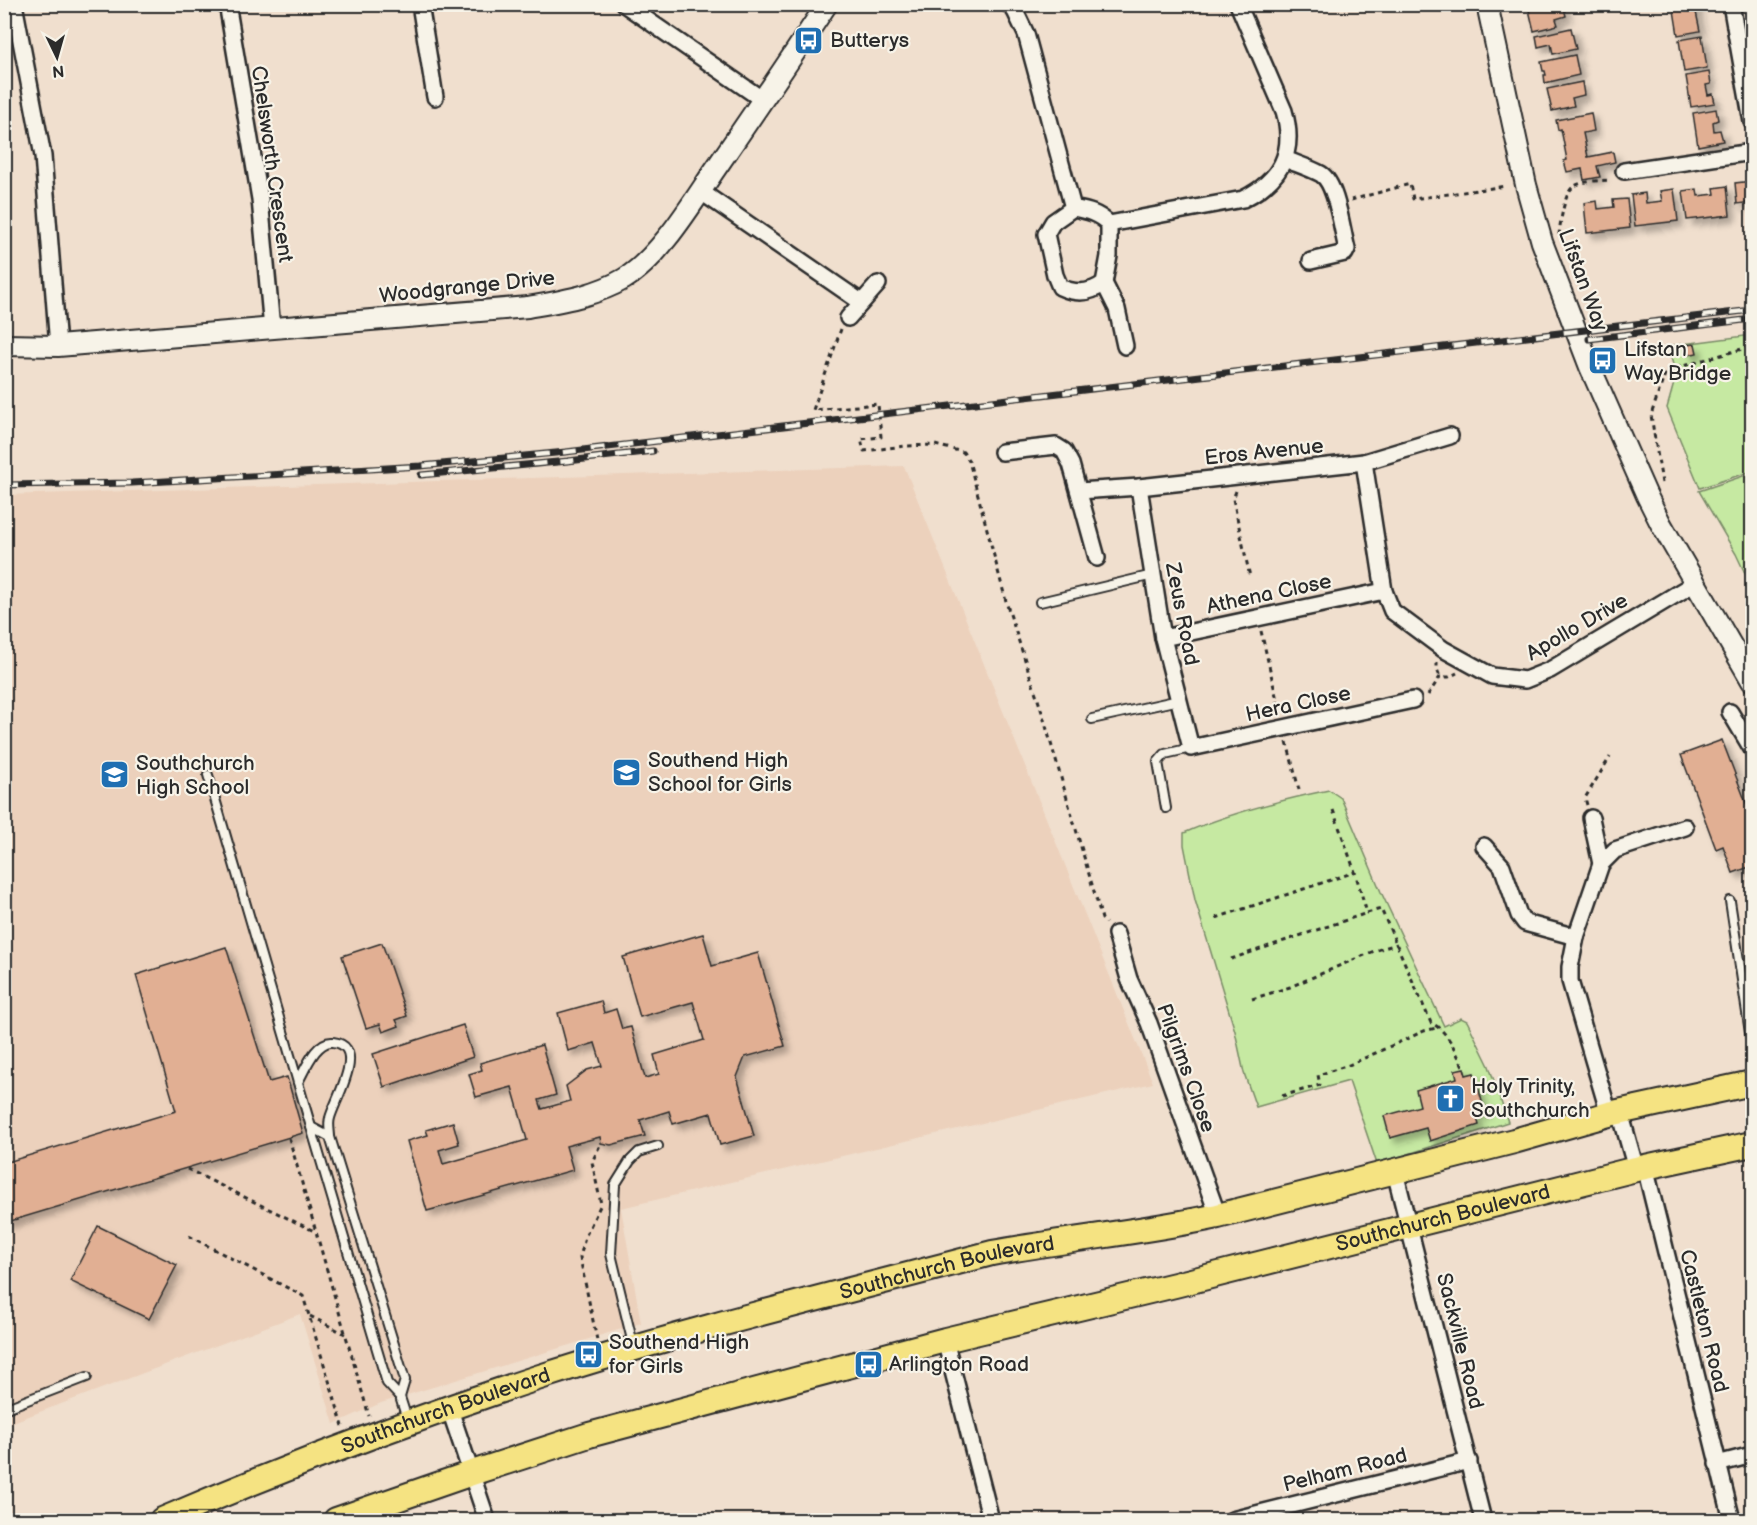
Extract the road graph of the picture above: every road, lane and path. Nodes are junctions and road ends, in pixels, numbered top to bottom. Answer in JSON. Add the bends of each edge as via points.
{"nodes":[{"id":1,"x":14,"y":4,"type":"edge"},
{"id":2,"x":229,"y":4,"type":"edge"},
{"id":3,"x":420,"y":4,"type":"edge"},
{"id":4,"x":624,"y":4,"type":"edge"},
{"id":5,"x":827,"y":4,"type":"edge"},
{"id":6,"x":1009,"y":4,"type":"edge"},
{"id":7,"x":1238,"y":4,"type":"edge"},
{"id":8,"x":1487,"y":4,"type":"edge"},
{"id":9,"x":1731,"y":4,"type":"edge"},
{"id":10,"x":435,"y":96,"type":"dead end"},
{"id":11,"x":763,"y":100,"type":"junction"},
{"id":12,"x":1752,"y":122,"type":"edge"},
{"id":13,"x":1752,"y":152,"type":"edge"},
{"id":14,"x":1285,"y":159,"type":"junction"},
{"id":15,"x":1624,"y":171,"type":"joint"},
{"id":16,"x":1506,"y":186,"type":"dead end"},
{"id":17,"x":700,"y":191,"type":"junction"},
{"id":18,"x":1336,"y":204,"type":"junction"},
{"id":19,"x":1073,"y":208,"type":"junction"},
{"id":20,"x":1109,"y":224,"type":"junction"},
{"id":21,"x":1542,"y":242,"type":"junction"},
{"id":22,"x":1311,"y":261,"type":"dead end"},
{"id":23,"x":1104,"y":283,"type":"junction"},
{"id":24,"x":878,"y":284,"type":"dead end"},
{"id":25,"x":861,"y":302,"type":"junction"},
{"id":26,"x":848,"y":318,"type":"joint"},
{"id":27,"x":272,"y":329,"type":"junction"},
{"id":28,"x":4,"y":345,"type":"edge"},
{"id":29,"x":58,"y":346,"type":"junction"},
{"id":30,"x":1125,"y":346,"type":"dead end"},
{"id":31,"x":1752,"y":346,"type":"edge"},
{"id":32,"x":1450,"y":436,"type":"dead end"},
{"id":33,"x":1002,"y":452,"type":"dead end"},
{"id":34,"x":1364,"y":462,"type":"junction"},
{"id":35,"x":1243,"y":476,"type":"junction"},
{"id":36,"x":1139,"y":487,"type":"junction"},
{"id":37,"x":1664,"y":489,"type":"dead end"},
{"id":38,"x":1079,"y":491,"type":"junction"},
{"id":39,"x":1097,"y":558,"type":"dead end"},
{"id":40,"x":1153,"y":575,"type":"junction"},
{"id":41,"x":1250,"y":576,"type":"dead end"},
{"id":42,"x":1695,"y":583,"type":"junction"},
{"id":43,"x":1384,"y":591,"type":"junction"},
{"id":44,"x":1040,"y":602,"type":"dead end"},
{"id":45,"x":1258,"y":618,"type":"junction"},
{"id":46,"x":1163,"y":638,"type":"junction"},
{"id":47,"x":1466,"y":662,"type":"junction"},
{"id":48,"x":1752,"y":681,"type":"edge"},
{"id":49,"x":1179,"y":700,"type":"junction"},
{"id":50,"x":1413,"y":700,"type":"joint"},
{"id":51,"x":1730,"y":712,"type":"dead end"},
{"id":52,"x":1092,"y":719,"type":"dead end"},
{"id":53,"x":1283,"y":728,"type":"junction"},
{"id":54,"x":1191,"y":748,"type":"junction"},
{"id":55,"x":1752,"y":749,"type":"edge"},
{"id":56,"x":1610,"y":757,"type":"dead end"},
{"id":57,"x":208,"y":776,"type":"dead end"},
{"id":58,"x":1299,"y":790,"type":"dead end"},
{"id":59,"x":1166,"y":808,"type":"dead end"},
{"id":60,"x":1333,"y":810,"type":"dead end"},
{"id":61,"x":1591,"y":818,"type":"joint"},
{"id":62,"x":1685,"y":827,"type":"dead end"},
{"id":63,"x":1484,"y":846,"type":"dead end"},
{"id":64,"x":1601,"y":864,"type":"junction"},
{"id":65,"x":1355,"y":872,"type":"junction"},
{"id":66,"x":1730,"y":901,"type":"dead end"},
{"id":67,"x":1367,"y":913,"type":"junction"},
{"id":68,"x":1216,"y":918,"type":"dead end"},
{"id":69,"x":1116,"y":934,"type":"joint"},
{"id":70,"x":1576,"y":937,"type":"junction"},
{"id":71,"x":1397,"y":944,"type":"junction"},
{"id":72,"x":1231,"y":959,"type":"dead end"},
{"id":73,"x":1252,"y":999,"type":"dead end"},
{"id":74,"x":1750,"y":1013,"type":"edge"},
{"id":75,"x":1440,"y":1027,"type":"junction"},
{"id":76,"x":1752,"y":1046,"type":"edge"},
{"id":77,"x":1463,"y":1066,"type":"dead end"},
{"id":78,"x":298,"y":1082,"type":"junction"},
{"id":79,"x":1752,"y":1083,"type":"edge"},
{"id":80,"x":1282,"y":1096,"type":"dead end"},
{"id":81,"x":1615,"y":1113,"type":"junction"},
{"id":82,"x":311,"y":1127,"type":"junction"},
{"id":83,"x":330,"y":1137,"type":"junction"},
{"id":84,"x":289,"y":1138,"type":"dead end"},
{"id":85,"x":602,"y":1143,"type":"dead end"},
{"id":86,"x":1752,"y":1144,"type":"edge"},
{"id":87,"x":658,"y":1146,"type":"dead end"},
{"id":88,"x":1640,"y":1168,"type":"junction"},
{"id":89,"x":187,"y":1169,"type":"dead end"},
{"id":90,"x":1395,"y":1172,"type":"junction"},
{"id":91,"x":1218,"y":1216,"type":"junction"},
{"id":92,"x":1409,"y":1224,"type":"junction"},
{"id":93,"x":316,"y":1232,"type":"junction"},
{"id":94,"x":189,"y":1236,"type":"dead end"},
{"id":95,"x":309,"y":1316,"type":"junction"},
{"id":96,"x":345,"y":1334,"type":"junction"},
{"id":97,"x":945,"y":1340,"type":"junction"},
{"id":98,"x":634,"y":1349,"type":"junction"},
{"id":99,"x":602,"y":1359,"type":"junction"},
{"id":100,"x":87,"y":1377,"type":"dead end"},
{"id":101,"x":400,"y":1397,"type":"junction"},
{"id":102,"x":449,"y":1407,"type":"junction"},
{"id":103,"x":4,"y":1409,"type":"edge"},
{"id":104,"x":409,"y":1424,"type":"junction"},
{"id":105,"x":375,"y":1434,"type":"junction"},
{"id":106,"x":348,"y":1445,"type":"junction"},
{"id":107,"x":1752,"y":1455,"type":"edge"},
{"id":108,"x":1469,"y":1461,"type":"junction"},
{"id":109,"x":1717,"y":1464,"type":"junction"},
{"id":110,"x":472,"y":1473,"type":"junction"},
{"id":111,"x":1233,"y":1520,"type":"edge"},
{"id":112,"x":162,"y":1521,"type":"edge"},
{"id":113,"x":336,"y":1521,"type":"edge"},
{"id":114,"x":487,"y":1521,"type":"edge"},
{"id":115,"x":991,"y":1521,"type":"edge"},
{"id":116,"x":1483,"y":1521,"type":"edge"},
{"id":117,"x":1732,"y":1521,"type":"edge"}],
"edges":[{"from":1,"to":29,"type":"street","via":[[43,156]]},
{"from":2,"to":27,"type":"street","name":"Chelsworth Crescent","via":[[260,199]]},
{"from":3,"to":10,"type":"street"},
{"from":4,"to":11,"type":"street"},
{"from":5,"to":11,"type":"street","name":"Woodgrange Drive"},
{"from":6,"to":19,"type":"street","via":[[1026,34]]},
{"from":7,"to":14,"type":"street","via":[[1284,111],[1289,143]]},
{"from":8,"to":21,"type":"street","name":"Lifstan Way"},
{"from":9,"to":12,"type":"street"},
{"from":11,"to":17,"type":"street","name":"Woodgrange Drive"},
{"from":13,"to":15,"type":"street"},
{"from":14,"to":18,"type":"street","via":[[1329,181]]},
{"from":14,"to":20,"type":"street","via":[[1272,179],[1243,200]]},
{"from":15,"to":21,"type":"path","via":[[1626,178],[1572,188],[1559,237]]},
{"from":16,"to":18,"type":"path","via":[[1413,199],[1410,184]]},
{"from":17,"to":25,"type":"street"},
{"from":17,"to":27,"type":"street","name":"Woodgrange Drive","via":[[648,260],[625,278],[596,292],[528,307]]},
{"from":18,"to":22,"type":"street","via":[[1347,249],[1345,253]]},
{"from":19,"to":20,"type":"street","via":[[1092,211]]},
{"from":19,"to":23,"type":"street","via":[[1053,222],[1046,234],[1055,275],[1060,287],[1069,291],[1089,291]]},
{"from":20,"to":23,"type":"street"},
{"from":21,"to":42,"type":"street","name":"Lifstan Way","via":[[1590,367],[1647,496]]},
{"from":23,"to":30,"type":"street","via":[[1117,309]]},
{"from":24,"to":25,"type":"street"},
{"from":25,"to":26,"type":"street"},
{"from":26,"to":69,"type":"path","via":[[843,321],[813,410],[878,404],[881,437],[861,439],[864,451],[935,445],[963,452],[969,461],[1007,604],[1102,919]]},
{"from":27,"to":29,"type":"street","name":"Woodgrange Drive"},
{"from":28,"to":29,"type":"street","name":"Woodgrange Drive"},
{"from":31,"to":37,"type":"path","via":[[1666,371],[1651,415]]},
{"from":32,"to":34,"type":"street","name":"Eros Avenue"},
{"from":33,"to":38,"type":"street","via":[[1056,446],[1064,451]]},
{"from":34,"to":35,"type":"street","name":"Eros Avenue"},
{"from":34,"to":43,"type":"street","name":"Apollo Drive"},
{"from":35,"to":36,"type":"street","name":"Eros Avenue"},
{"from":35,"to":41,"type":"path","via":[[1233,499]]},
{"from":36,"to":38,"type":"street","name":"Eros Avenue"},
{"from":36,"to":40,"type":"street","name":"Zeus Road"},
{"from":38,"to":39,"type":"street"},
{"from":40,"to":44,"type":"lane"},
{"from":40,"to":46,"type":"street","name":"Zeus Road"},
{"from":42,"to":47,"type":"street","name":"Apollo Drive","via":[[1550,670],[1525,680],[1492,676]]},
{"from":42,"to":48,"type":"street","name":"Lifstan Way"},
{"from":43,"to":45,"type":"street","name":"Athena Close"},
{"from":43,"to":47,"type":"street","name":"Apollo Drive","via":[[1392,611]]},
{"from":45,"to":46,"type":"street","name":"Athena Close"},
{"from":45,"to":53,"type":"path"},
{"from":46,"to":49,"type":"street","name":"Zeus Road"},
{"from":47,"to":50,"type":"path","via":[[1456,674],[1440,678],[1427,696]]},
{"from":49,"to":52,"type":"lane"},
{"from":49,"to":54,"type":"street","name":"Zeus Road"},
{"from":50,"to":53,"type":"street","name":"Hera Close"},
{"from":51,"to":55,"type":"street"},
{"from":53,"to":54,"type":"street","name":"Hera Close"},
{"from":53,"to":58,"type":"path"},
{"from":54,"to":59,"type":"lane","via":[[1166,754],[1158,762]]},
{"from":56,"to":61,"type":"path","via":[[1585,798]]},
{"from":57,"to":78,"type":"lane"},
{"from":60,"to":65,"type":"path"},
{"from":61,"to":64,"type":"street"},
{"from":62,"to":64,"type":"street","via":[[1615,850]]},
{"from":63,"to":70,"type":"street","via":[[1502,866],[1525,923]]},
{"from":64,"to":70,"type":"street","name":"Castleton Road"},
{"from":65,"to":67,"type":"path"},
{"from":65,"to":68,"type":"path"},
{"from":66,"to":74,"type":"lane"},
{"from":67,"to":71,"type":"path","via":[[1381,909]]},
{"from":67,"to":72,"type":"path"},
{"from":69,"to":91,"type":"street","name":"Pilgrims Close"},
{"from":70,"to":81,"type":"street","name":"Castleton Road","via":[[1570,981]]},
{"from":71,"to":73,"type":"path"},
{"from":71,"to":75,"type":"path","via":[[1431,1023]]},
{"from":74,"to":76,"type":"lane"},
{"from":75,"to":77,"type":"path"},
{"from":75,"to":80,"type":"path","via":[[1318,1075],[1320,1085]]},
{"from":78,"to":82,"type":"lane"},
{"from":78,"to":83,"type":"lane","via":[[325,1043],[343,1046],[350,1067],[329,1120]]},
{"from":79,"to":81,"type":"main road","name":"Southchurch Boulevard"},
{"from":81,"to":88,"type":"street","name":"Castleton Road"},
{"from":81,"to":90,"type":"main road","name":"Southchurch Boulevard"},
{"from":82,"to":83,"type":"lane"},
{"from":82,"to":101,"type":"lane","via":[[387,1383]]},
{"from":83,"to":101,"type":"lane","via":[[405,1380]]},
{"from":84,"to":93,"type":"path"},
{"from":85,"to":99,"type":"path","via":[[592,1162],[601,1204],[580,1258]]},
{"from":86,"to":88,"type":"main road","name":"Southchurch Boulevard"},
{"from":87,"to":98,"type":"lane","via":[[639,1152],[615,1185],[611,1254]]},
{"from":88,"to":92,"type":"main road","name":"Southchurch Boulevard"},
{"from":88,"to":109,"type":"street","name":"Castleton Road"},
{"from":89,"to":93,"type":"path"},
{"from":90,"to":91,"type":"main road","name":"Southchurch Boulevard"},
{"from":90,"to":92,"type":"street","name":"Sackville Road"},
{"from":91,"to":98,"type":"main road","name":"Southchurch Boulevard","via":[[1170,1227],[992,1253]]},
{"from":92,"to":97,"type":"main road","name":"Southchurch Boulevard"},
{"from":92,"to":108,"type":"street","name":"Sackville Road"},
{"from":93,"to":96,"type":"path"},
{"from":94,"to":95,"type":"path","via":[[303,1296]]},
{"from":95,"to":96,"type":"path"},
{"from":95,"to":106,"type":"path"},
{"from":96,"to":105,"type":"path"},
{"from":97,"to":110,"type":"main road","name":"Southchurch Boulevard","via":[[589,1436]]},
{"from":97,"to":115,"type":"street"},
{"from":98,"to":99,"type":"main road","name":"Southchurch Boulevard"},
{"from":99,"to":102,"type":"main road","name":"Southchurch Boulevard"},
{"from":100,"to":103,"type":"lane"},
{"from":101,"to":104,"type":"lane"},
{"from":102,"to":104,"type":"main road","name":"Southchurch Boulevard"},
{"from":102,"to":110,"type":"street"},
{"from":104,"to":105,"type":"main road","name":"Southchurch Boulevard"},
{"from":105,"to":106,"type":"main road","name":"Southchurch Boulevard"},
{"from":106,"to":112,"type":"main road","name":"Southchurch Boulevard"},
{"from":107,"to":109,"type":"street"},
{"from":108,"to":111,"type":"street","name":"Pelham Road"},
{"from":108,"to":116,"type":"street","name":"Sackville Road"},
{"from":109,"to":117,"type":"street","name":"Castleton Road"},
{"from":110,"to":113,"type":"main road","name":"Southchurch Boulevard"},
{"from":110,"to":114,"type":"street"}]}
